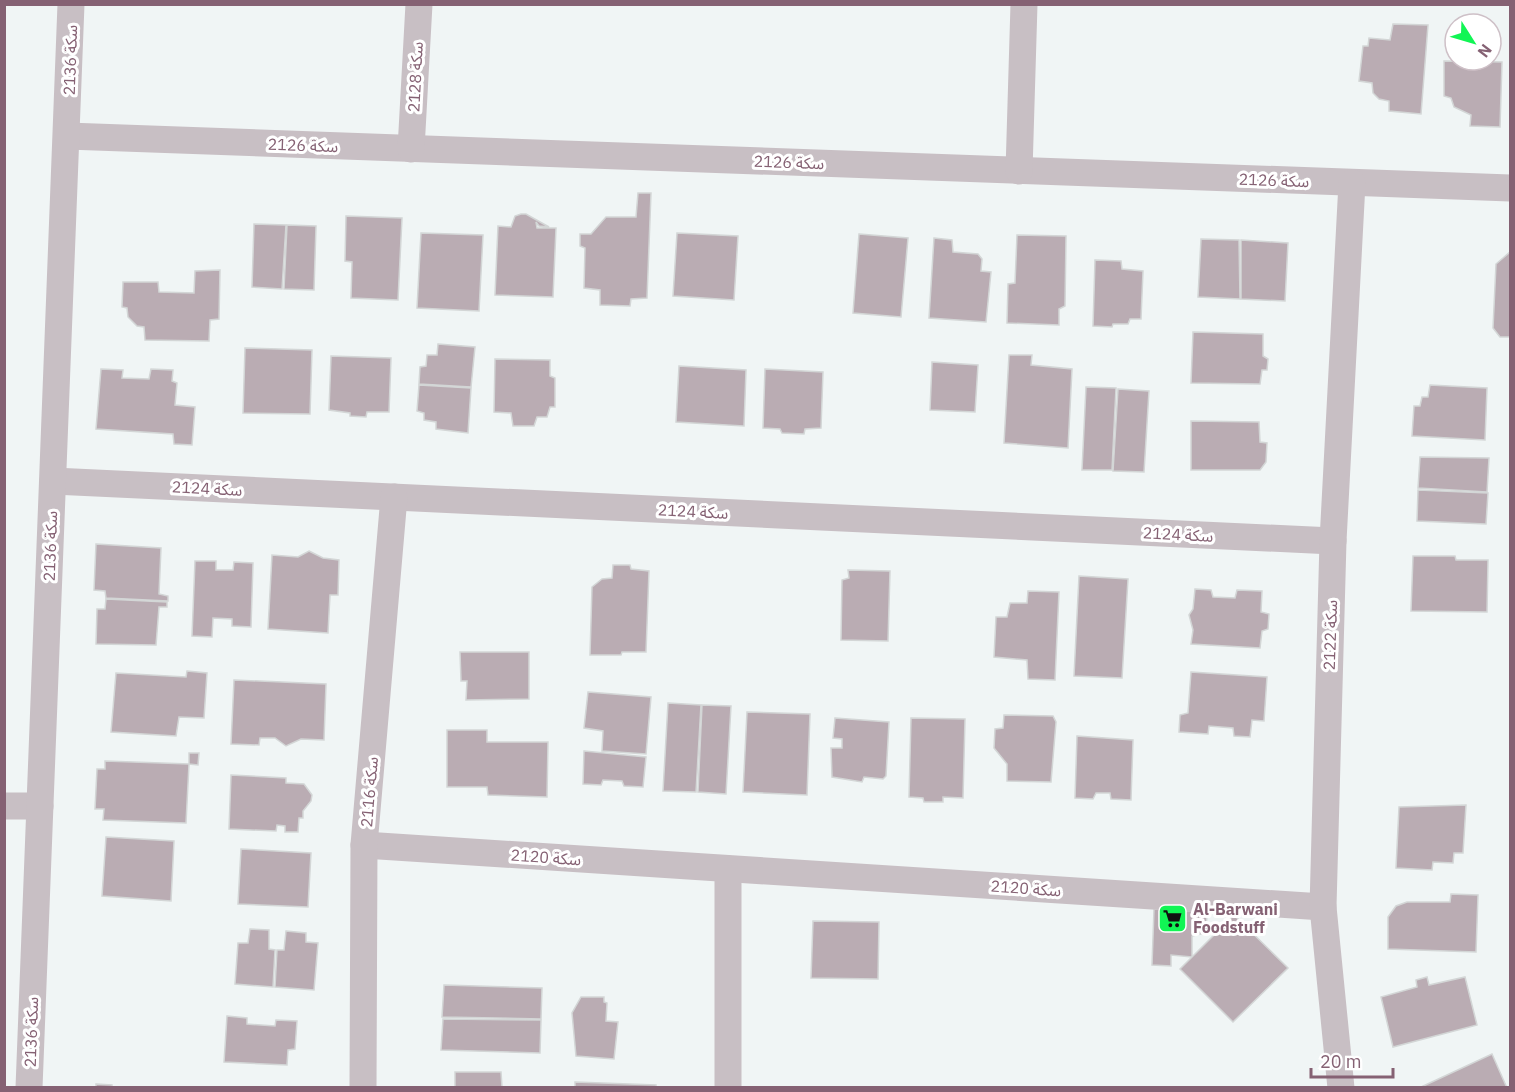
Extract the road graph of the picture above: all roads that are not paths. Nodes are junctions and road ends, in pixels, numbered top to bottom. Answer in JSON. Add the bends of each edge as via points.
{"nodes":[{"id":1,"x":72,"y":4,"type":"edge"},
{"id":2,"x":418,"y":4,"type":"edge"},
{"id":3,"x":1024,"y":4,"type":"edge"},
{"id":4,"x":67,"y":136,"type":"junction"},
{"id":5,"x":411,"y":149,"type":"junction"},
{"id":6,"x":1019,"y":171,"type":"junction"},
{"id":7,"x":1352,"y":183,"type":"junction"},
{"id":8,"x":1510,"y":188,"type":"edge"},
{"id":9,"x":53,"y":481,"type":"junction"},
{"id":10,"x":394,"y":497,"type":"junction"},
{"id":11,"x":1333,"y":541,"type":"junction"},
{"id":12,"x":4,"y":806,"type":"edge"},
{"id":13,"x":40,"y":806,"type":"junction"},
{"id":14,"x":364,"y":845,"type":"junction"},
{"id":15,"x":728,"y":869,"type":"junction"},
{"id":16,"x":1323,"y":907,"type":"junction"},
{"id":17,"x":28,"y":1088,"type":"edge"},
{"id":18,"x":363,"y":1088,"type":"edge"},
{"id":19,"x":728,"y":1088,"type":"edge"},
{"id":20,"x":1341,"y":1088,"type":"edge"}],
"edges":[{"from":1,"to":4,"type":"street","name":"سكة 2136"},
{"from":2,"to":5,"type":"street","name":"سكة 2128"},
{"from":3,"to":6,"type":"street"},
{"from":4,"to":5,"type":"street","name":"سكة 2126"},
{"from":4,"to":9,"type":"street","name":"سكة 2136"},
{"from":5,"to":6,"type":"street","name":"سكة 2126"},
{"from":6,"to":7,"type":"street","name":"سكة 2126"},
{"from":7,"to":8,"type":"street","name":"سكة 2126"},
{"from":7,"to":11,"type":"street","name":"سكة 2122"},
{"from":9,"to":10,"type":"street","name":"سكة 2124"},
{"from":9,"to":13,"type":"street","name":"سكة 2136"},
{"from":10,"to":11,"type":"street","name":"سكة 2124"},
{"from":10,"to":14,"type":"street","name":"سكة 2116"},
{"from":11,"to":16,"type":"street","name":"سكة 2122"},
{"from":12,"to":13,"type":"street"},
{"from":13,"to":17,"type":"street","name":"سكة 2136"},
{"from":14,"to":15,"type":"street","name":"سكة 2120"},
{"from":14,"to":18,"type":"street","name":"سكة 2116"},
{"from":15,"to":16,"type":"street","name":"سكة 2120"},
{"from":15,"to":19,"type":"street"},
{"from":16,"to":20,"type":"street","name":"سكة 2122"}]}
